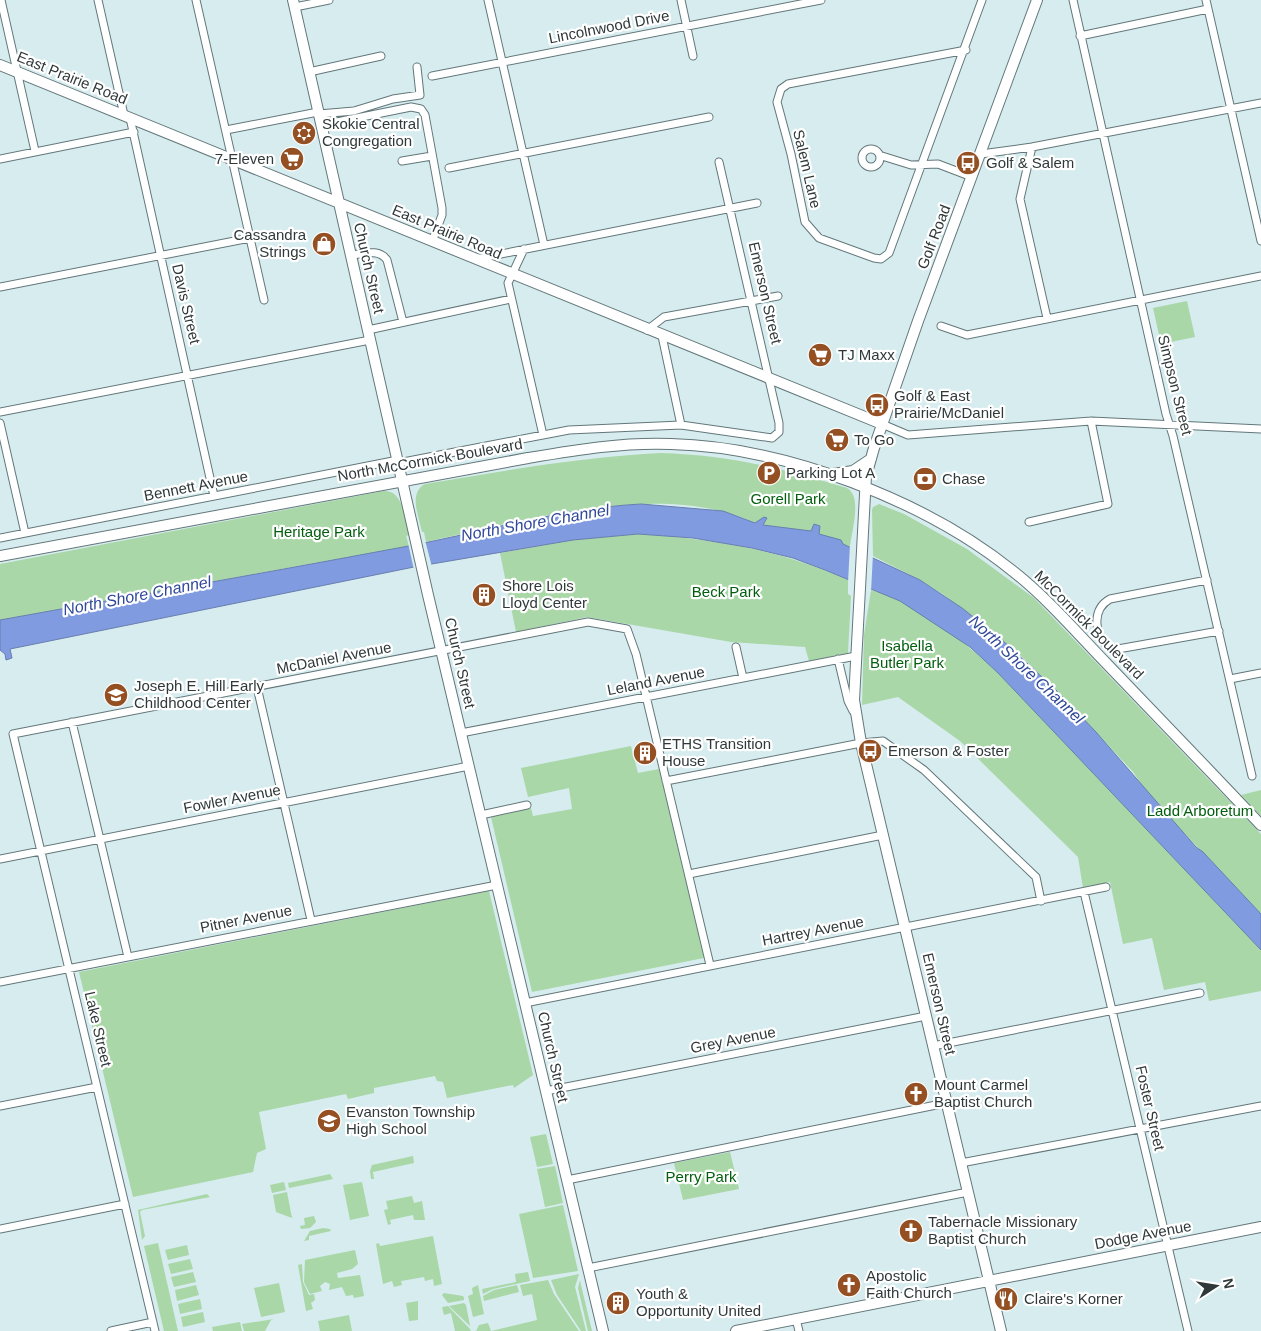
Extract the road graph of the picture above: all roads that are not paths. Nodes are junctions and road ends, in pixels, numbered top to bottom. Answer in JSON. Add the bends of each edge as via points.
{"nodes":[{"id":1,"x":1,"y":0,"type":"edge"},
{"id":2,"x":98,"y":0,"type":"edge"},
{"id":3,"x":196,"y":0,"type":"edge"},
{"id":4,"x":329,"y":0,"type":"edge"},
{"id":5,"x":488,"y":0,"type":"edge"},
{"id":6,"x":681,"y":0,"type":"edge"},
{"id":7,"x":821,"y":0,"type":"edge"},
{"id":8,"x":982,"y":0,"type":"edge"},
{"id":9,"x":1037,"y":0,"type":"edge"},
{"id":10,"x":1072,"y":0,"type":"edge"},
{"id":11,"x":1206,"y":0,"type":"edge"},
{"id":12,"x":294,"y":3,"type":"edge"},
{"id":13,"x":1208,"y":9,"type":"junction"},
{"id":14,"x":687,"y":27,"type":"junction"},
{"id":15,"x":1080,"y":36,"type":"junction"},
{"id":16,"x":966,"y":50,"type":"junction"},
{"id":17,"x":381,"y":56,"type":"dead end"},
{"id":18,"x":693,"y":56,"type":"dead end"},
{"id":19,"x":502,"y":61,"type":"junction"},
{"id":20,"x":0,"y":65,"type":"edge"},
{"id":21,"x":417,"y":67,"type":"dead end"},
{"id":22,"x":17,"y":72,"type":"junction"},
{"id":23,"x":309,"y":72,"type":"junction"},
{"id":24,"x":432,"y":76,"type":"dead end"},
{"id":25,"x":1261,"y":103,"type":"edge"},
{"id":26,"x":1231,"y":109,"type":"junction"},
{"id":27,"x":319,"y":113,"type":"junction"},
{"id":28,"x":127,"y":116,"type":"junction"},
{"id":29,"x":709,"y":117,"type":"dead end"},
{"id":30,"x":322,"y":126,"type":"junction"},
{"id":31,"x":226,"y":130,"type":"junction"},
{"id":32,"x":134,"y":132,"type":"junction"},
{"id":33,"x":1102,"y":134,"type":"junction"},
{"id":34,"x":1032,"y":147,"type":"junction"},
{"id":35,"x":36,"y":152,"type":"junction"},
{"id":36,"x":522,"y":152,"type":"junction"},
{"id":37,"x":981,"y":154,"type":"junction"},
{"id":38,"x":432,"y":156,"type":"junction"},
{"id":39,"x":882,"y":156,"type":"dead end"},
{"id":40,"x":0,"y":159,"type":"edge"},
{"id":41,"x":233,"y":159,"type":"junction"},
{"id":42,"x":402,"y":161,"type":"dead end"},
{"id":43,"x":719,"y":162,"type":"dead end"},
{"id":44,"x":923,"y":165,"type":"junction"},
{"id":45,"x":449,"y":168,"type":"dead end"},
{"id":46,"x":972,"y":177,"type":"junction"},
{"id":47,"x":339,"y":203,"type":"junction"},
{"id":48,"x":757,"y":203,"type":"dead end"},
{"id":49,"x":730,"y":208,"type":"junction"},
{"id":50,"x":250,"y":238,"type":"junction"},
{"id":51,"x":1261,"y":241,"type":"edge"},
{"id":52,"x":432,"y":242,"type":"junction"},
{"id":53,"x":544,"y":245,"type":"junction"},
{"id":54,"x":524,"y":249,"type":"junction"},
{"id":55,"x":161,"y":255,"type":"junction"},
{"id":56,"x":351,"y":255,"type":"junction"},
{"id":57,"x":473,"y":259,"type":"junction"},
{"id":58,"x":512,"y":275,"type":"junction"},
{"id":59,"x":1261,"y":276,"type":"edge"},
{"id":60,"x":0,"y":288,"type":"edge"},
{"id":61,"x":778,"y":296,"type":"dead end"},
{"id":62,"x":511,"y":298,"type":"junction"},
{"id":63,"x":264,"y":300,"type":"dead end"},
{"id":64,"x":752,"y":301,"type":"junction"},
{"id":65,"x":1140,"y":301,"type":"junction"},
{"id":66,"x":1047,"y":318,"type":"junction"},
{"id":67,"x":403,"y":322,"type":"junction"},
{"id":68,"x":941,"y":326,"type":"dead end"},
{"id":69,"x":647,"y":330,"type":"junction"},
{"id":70,"x":369,"y":335,"type":"junction"},
{"id":71,"x":662,"y":336,"type":"junction"},
{"id":72,"x":188,"y":376,"type":"junction"},
{"id":73,"x":770,"y":379,"type":"junction"},
{"id":74,"x":0,"y":412,"type":"edge"},
{"id":75,"x":1091,"y":421,"type":"junction"},
{"id":76,"x":0,"y":423,"type":"edge"},
{"id":77,"x":882,"y":424,"type":"junction"},
{"id":78,"x":681,"y":425,"type":"junction"},
{"id":79,"x":1170,"y":426,"type":"junction"},
{"id":80,"x":1261,"y":430,"type":"edge"},
{"id":81,"x":779,"y":432,"type":"joint"},
{"id":82,"x":543,"y":435,"type":"junction"},
{"id":83,"x":871,"y":459,"type":"junction"},
{"id":84,"x":398,"y":461,"type":"junction"},
{"id":85,"x":828,"y":475,"type":"junction"},
{"id":86,"x":402,"y":480,"type":"junction"},
{"id":87,"x":865,"y":487,"type":"junction"},
{"id":88,"x":214,"y":496,"type":"junction"},
{"id":89,"x":1029,"y":522,"type":"dead end"},
{"id":90,"x":25,"y":533,"type":"junction"},
{"id":91,"x":0,"y":538,"type":"edge"},
{"id":92,"x":0,"y":556,"type":"edge"},
{"id":93,"x":1207,"y":580,"type":"junction"},
{"id":94,"x":1218,"y":631,"type":"junction"},
{"id":95,"x":736,"y":647,"type":"dead end"},
{"id":96,"x":442,"y":651,"type":"junction"},
{"id":97,"x":856,"y":656,"type":"junction"},
{"id":98,"x":838,"y":659,"type":"junction"},
{"id":99,"x":1261,"y":673,"type":"edge"},
{"id":100,"x":742,"y":678,"type":"junction"},
{"id":101,"x":1230,"y":679,"type":"junction"},
{"id":102,"x":257,"y":687,"type":"junction"},
{"id":103,"x":647,"y":697,"type":"junction"},
{"id":104,"x":855,"y":714,"type":"junction"},
{"id":105,"x":72,"y":722,"type":"junction"},
{"id":106,"x":461,"y":733,"type":"junction"},
{"id":107,"x":13,"y":734,"type":"joint"},
{"id":108,"x":860,"y":743,"type":"junction"},
{"id":109,"x":469,"y":766,"type":"junction"},
{"id":110,"x":1252,"y":776,"type":"dead end"},
{"id":111,"x":666,"y":781,"type":"junction"},
{"id":112,"x":283,"y":803,"type":"junction"},
{"id":113,"x":527,"y":805,"type":"dead end"},
{"id":114,"x":481,"y":815,"type":"junction"},
{"id":115,"x":1261,"y":825,"type":"edge"},
{"id":116,"x":883,"y":835,"type":"junction"},
{"id":117,"x":100,"y":839,"type":"junction"},
{"id":118,"x":41,"y":851,"type":"junction"},
{"id":119,"x":0,"y":859,"type":"edge"},
{"id":120,"x":688,"y":874,"type":"junction"},
{"id":121,"x":497,"y":885,"type":"junction"},
{"id":122,"x":1106,"y":887,"type":"dead end"},
{"id":123,"x":1084,"y":892,"type":"junction"},
{"id":124,"x":1041,"y":901,"type":"junction"},
{"id":125,"x":311,"y":920,"type":"junction"},
{"id":126,"x":905,"y":927,"type":"junction"},
{"id":127,"x":128,"y":956,"type":"junction"},
{"id":128,"x":710,"y":965,"type":"junction"},
{"id":129,"x":69,"y":968,"type":"junction"},
{"id":130,"x":0,"y":982,"type":"edge"},
{"id":131,"x":1200,"y":993,"type":"dead end"},
{"id":132,"x":525,"y":1003,"type":"junction"},
{"id":133,"x":1112,"y":1010,"type":"junction"},
{"id":134,"x":926,"y":1016,"type":"junction"},
{"id":135,"x":933,"y":1046,"type":"junction"},
{"id":136,"x":97,"y":1087,"type":"junction"},
{"id":137,"x":546,"y":1091,"type":"junction"},
{"id":138,"x":946,"y":1103,"type":"junction"},
{"id":139,"x":0,"y":1106,"type":"edge"},
{"id":140,"x":1261,"y":1106,"type":"edge"},
{"id":141,"x":1140,"y":1129,"type":"junction"},
{"id":142,"x":960,"y":1163,"type":"junction"},
{"id":143,"x":567,"y":1180,"type":"junction"},
{"id":144,"x":968,"y":1192,"type":"junction"},
{"id":145,"x":125,"y":1204,"type":"junction"},
{"id":146,"x":1261,"y":1227,"type":"edge"},
{"id":147,"x":0,"y":1229,"type":"edge"},
{"id":148,"x":1168,"y":1246,"type":"junction"},
{"id":149,"x":588,"y":1268,"type":"junction"},
{"id":150,"x":989,"y":1281,"type":"junction"},
{"id":151,"x":796,"y":1319,"type":"junction"},
{"id":152,"x":153,"y":1322,"type":"junction"},
{"id":153,"x":111,"y":1331,"type":"edge"},
{"id":154,"x":155,"y":1331,"type":"edge"},
{"id":155,"x":603,"y":1331,"type":"edge"},
{"id":156,"x":736,"y":1331,"type":"edge"},
{"id":157,"x":799,"y":1331,"type":"edge"},
{"id":158,"x":1001,"y":1331,"type":"edge"},
{"id":159,"x":1188,"y":1331,"type":"edge"}],
"edges":[{"from":1,"to":22,"type":"street"},
{"from":2,"to":28,"type":"street","name":"Davis Street"},
{"from":3,"to":31,"type":"street"},
{"from":4,"to":12,"type":"street"},
{"from":5,"to":19,"type":"street"},
{"from":6,"to":14,"type":"street"},
{"from":7,"to":14,"type":"street","name":"Lincolnwood Drive"},
{"from":8,"to":16,"type":"street","name":"Salem Lane"},
{"from":9,"to":37,"type":"main road","name":"Golf Road"},
{"from":10,"to":15,"type":"street","name":"Simpson Street"},
{"from":11,"to":13,"type":"street"},
{"from":12,"to":23,"type":"main road","name":"Church Street"},
{"from":13,"to":15,"type":"street"},
{"from":13,"to":26,"type":"street"},
{"from":14,"to":18,"type":"street"},
{"from":14,"to":19,"type":"street","name":"Lincolnwood Drive"},
{"from":15,"to":33,"type":"street","name":"Simpson Street"},
{"from":16,"to":44,"type":"street","name":"Salem Lane"},
{"from":16,"to":44,"type":"street","name":"Salem Lane","via":[[788,84],[778,93],[777,106],[791,154],[803,216],[819,238],[874,258],[886,256]]},
{"from":17,"to":23,"type":"street"},
{"from":19,"to":24,"type":"street","name":"Lincolnwood Drive"},
{"from":19,"to":36,"type":"street"},
{"from":20,"to":22,"type":"main road","name":"East Prairie Road"},
{"from":21,"to":27,"type":"street","via":[[420,95],[392,99],[354,111]]},
{"from":22,"to":28,"type":"main road","name":"East Prairie Road"},
{"from":22,"to":35,"type":"street"},
{"from":23,"to":27,"type":"main road","name":"Church Street"},
{"from":25,"to":26,"type":"street"},
{"from":26,"to":33,"type":"street"},
{"from":26,"to":51,"type":"street"},
{"from":27,"to":30,"type":"main road","name":"Church Street"},
{"from":27,"to":31,"type":"street"},
{"from":28,"to":32,"type":"street","name":"Davis Street"},
{"from":28,"to":41,"type":"main road","name":"East Prairie Road"},
{"from":29,"to":36,"type":"street"},
{"from":30,"to":38,"type":"street","via":[[411,107],[421,109],[425,115]]},
{"from":30,"to":47,"type":"main road","name":"Church Street"},
{"from":31,"to":41,"type":"street"},
{"from":32,"to":35,"type":"street"},
{"from":32,"to":55,"type":"street","name":"Davis Street"},
{"from":33,"to":34,"type":"street"},
{"from":33,"to":65,"type":"street","name":"Simpson Street"},
{"from":34,"to":37,"type":"street"},
{"from":34,"to":66,"type":"street","via":[[1020,199]]},
{"from":35,"to":40,"type":"street"},
{"from":36,"to":45,"type":"street"},
{"from":36,"to":53,"type":"street"},
{"from":37,"to":46,"type":"main road","name":"Golf Road"},
{"from":38,"to":42,"type":"street"},
{"from":38,"to":52,"type":"street","via":[[442,215]]},
{"from":39,"to":44,"type":"street","via":[[906,164]]},
{"from":41,"to":47,"type":"main road","name":"East Prairie Road"},
{"from":41,"to":50,"type":"street"},
{"from":43,"to":49,"type":"street","name":"Emerson Street"},
{"from":44,"to":46,"type":"street","via":[[938,164]]},
{"from":46,"to":77,"type":"main road","name":"Golf Road"},
{"from":47,"to":52,"type":"main road","name":"East Prairie Road"},
{"from":47,"to":56,"type":"main road","name":"Church Street"},
{"from":48,"to":49,"type":"street"},
{"from":49,"to":53,"type":"street"},
{"from":49,"to":64,"type":"street","name":"Emerson Street"},
{"from":50,"to":55,"type":"street"},
{"from":50,"to":63,"type":"street"},
{"from":52,"to":57,"type":"main road","name":"East Prairie Road"},
{"from":53,"to":54,"type":"street"},
{"from":54,"to":57,"type":"street"},
{"from":54,"to":58,"type":"street"},
{"from":55,"to":60,"type":"street"},
{"from":55,"to":72,"type":"street","name":"Davis Street"},
{"from":56,"to":67,"type":"street","via":[[376,252],[388,260]]},
{"from":56,"to":70,"type":"main road","name":"Church Street"},
{"from":57,"to":58,"type":"main road","name":"East Prairie Road"},
{"from":58,"to":62,"type":"street","via":[[508,282]]},
{"from":58,"to":69,"type":"main road","name":"East Prairie Road"},
{"from":59,"to":65,"type":"street"},
{"from":61,"to":64,"type":"street"},
{"from":62,"to":67,"type":"street"},
{"from":62,"to":82,"type":"street"},
{"from":64,"to":69,"type":"street","via":[[664,317]]},
{"from":64,"to":73,"type":"street","name":"Emerson Street"},
{"from":65,"to":66,"type":"street"},
{"from":65,"to":79,"type":"street","name":"Simpson Street"},
{"from":66,"to":68,"type":"street","via":[[968,334]]},
{"from":67,"to":70,"type":"street"},
{"from":69,"to":71,"type":"main road","name":"East Prairie Road"},
{"from":70,"to":72,"type":"street"},
{"from":70,"to":84,"type":"main road","name":"Church Street"},
{"from":71,"to":73,"type":"main road","name":"East Prairie Road"},
{"from":71,"to":78,"type":"street"},
{"from":72,"to":74,"type":"street"},
{"from":72,"to":88,"type":"street","name":"Davis Street"},
{"from":73,"to":77,"type":"main road","name":"East Prairie Road"},
{"from":73,"to":81,"type":"street","name":"Emerson Street"},
{"from":75,"to":77,"type":"street","via":[[908,435]]},
{"from":75,"to":79,"type":"street"},
{"from":75,"to":89,"type":"street","via":[[1108,504]]},
{"from":76,"to":90,"type":"street"},
{"from":77,"to":83,"type":"main road","name":"Golf Road"},
{"from":78,"to":81,"type":"street","name":"Bennett Avenue","via":[[772,438]]},
{"from":78,"to":82,"type":"street","name":"Bennett Avenue","via":[[569,430]]},
{"from":79,"to":80,"type":"street"},
{"from":79,"to":93,"type":"street","name":"Simpson Street"},
{"from":82,"to":84,"type":"street","name":"Bennett Avenue"},
{"from":83,"to":85,"type":"main road","via":[[852,472]]},
{"from":83,"to":87,"type":"main road","name":"Golf Road"},
{"from":84,"to":86,"type":"main road","name":"Church Street"},
{"from":84,"to":88,"type":"street","name":"Bennett Avenue"},
{"from":85,"to":86,"type":"main road","name":"North McCormick Boulevard","via":[[756,453],[669,444],[609,445]]},
{"from":85,"to":87,"type":"main road","name":"North McCormick Boulevard"},
{"from":86,"to":92,"type":"main road","name":"North McCormick Boulevard"},
{"from":86,"to":96,"type":"main road","name":"Church Street"},
{"from":87,"to":97,"type":"main road","name":"Emerson Street"},
{"from":87,"to":115,"type":"main road","name":"McCormick Boulevard","via":[[946,527],[1014,572]]},
{"from":88,"to":90,"type":"street","name":"Bennett Avenue"},
{"from":90,"to":91,"type":"street","name":"Bennett Avenue"},
{"from":93,"to":94,"type":"street","name":"Simpson Street"},
{"from":93,"to":94,"type":"street","via":[[1110,599],[1099,611],[1097,629],[1107,646],[1118,649]]},
{"from":94,"to":101,"type":"street","name":"Simpson Street"},
{"from":95,"to":100,"type":"street"},
{"from":96,"to":102,"type":"street","name":"McDaniel Avenue"},
{"from":96,"to":103,"type":"street","name":"McDaniel Avenue","via":[[588,622],[624,628],[629,630]]},
{"from":96,"to":106,"type":"main road","name":"Church Street"},
{"from":97,"to":98,"type":"street","name":"Leland Avenue"},
{"from":97,"to":104,"type":"main road","name":"Emerson Street"},
{"from":98,"to":100,"type":"street","name":"Leland Avenue"},
{"from":98,"to":104,"type":"street","name":"Emerson Street","via":[[848,701]]},
{"from":99,"to":101,"type":"street"},
{"from":100,"to":103,"type":"street","name":"Leland Avenue"},
{"from":101,"to":110,"type":"street","name":"Simpson Street"},
{"from":102,"to":105,"type":"street","name":"McDaniel Avenue"},
{"from":102,"to":112,"type":"street"},
{"from":103,"to":106,"type":"street","name":"Leland Avenue"},
{"from":103,"to":111,"type":"street"},
{"from":104,"to":108,"type":"main road","name":"Emerson Street"},
{"from":105,"to":107,"type":"street","name":"McDaniel Avenue"},
{"from":105,"to":117,"type":"street"},
{"from":106,"to":109,"type":"main road","name":"Church Street"},
{"from":107,"to":118,"type":"street","name":"Lake Street"},
{"from":108,"to":111,"type":"street"},
{"from":108,"to":116,"type":"main road","name":"Emerson Street"},
{"from":108,"to":124,"type":"street","via":[[882,740],[924,770],[1036,877]]},
{"from":109,"to":112,"type":"street","name":"Fowler Avenue"},
{"from":109,"to":114,"type":"main road","name":"Church Street"},
{"from":111,"to":120,"type":"street"},
{"from":112,"to":117,"type":"street","name":"Fowler Avenue"},
{"from":112,"to":125,"type":"street"},
{"from":113,"to":114,"type":"street"},
{"from":114,"to":121,"type":"main road","name":"Church Street"},
{"from":116,"to":120,"type":"street"},
{"from":116,"to":126,"type":"main road","name":"Emerson Street"},
{"from":117,"to":118,"type":"street","name":"Fowler Avenue"},
{"from":117,"to":127,"type":"street"},
{"from":118,"to":119,"type":"street","name":"Fowler Avenue"},
{"from":118,"to":129,"type":"street","name":"Lake Street"},
{"from":120,"to":128,"type":"street"},
{"from":121,"to":125,"type":"street","name":"Pitner Avenue"},
{"from":121,"to":132,"type":"main road","name":"Church Street"},
{"from":122,"to":123,"type":"street","name":"Hartrey Avenue"},
{"from":123,"to":124,"type":"street","name":"Hartrey Avenue"},
{"from":123,"to":133,"type":"street","name":"Foster Street"},
{"from":124,"to":126,"type":"street","name":"Hartrey Avenue"},
{"from":125,"to":127,"type":"street","name":"Pitner Avenue"},
{"from":126,"to":128,"type":"street","name":"Hartrey Avenue"},
{"from":126,"to":134,"type":"main road","name":"Emerson Street"},
{"from":127,"to":129,"type":"street","name":"Pitner Avenue"},
{"from":128,"to":132,"type":"street","name":"Hartrey Avenue"},
{"from":129,"to":130,"type":"street","name":"Pitner Avenue"},
{"from":129,"to":136,"type":"street","name":"Lake Street"},
{"from":131,"to":133,"type":"street"},
{"from":132,"to":137,"type":"main road","name":"Church Street"},
{"from":133,"to":135,"type":"street"},
{"from":133,"to":141,"type":"street","name":"Foster Street"},
{"from":134,"to":135,"type":"main road","name":"Emerson Street"},
{"from":134,"to":137,"type":"street","name":"Grey Avenue"},
{"from":135,"to":138,"type":"main road","name":"Emerson Street"},
{"from":136,"to":139,"type":"street"},
{"from":136,"to":145,"type":"street","name":"Lake Street"},
{"from":137,"to":143,"type":"main road","name":"Church Street"},
{"from":138,"to":142,"type":"main road","name":"Emerson Street"},
{"from":138,"to":143,"type":"street"},
{"from":140,"to":141,"type":"street"},
{"from":141,"to":142,"type":"street"},
{"from":141,"to":148,"type":"street","name":"Foster Street"},
{"from":142,"to":144,"type":"main road","name":"Emerson Street"},
{"from":143,"to":149,"type":"main road","name":"Church Street"},
{"from":144,"to":149,"type":"street"},
{"from":144,"to":150,"type":"main road","name":"Emerson Street"},
{"from":145,"to":147,"type":"street"},
{"from":145,"to":152,"type":"street","name":"Lake Street"},
{"from":146,"to":148,"type":"main road","name":"Dodge Avenue"},
{"from":148,"to":150,"type":"main road","name":"Dodge Avenue"},
{"from":148,"to":159,"type":"street","name":"Foster Street"},
{"from":149,"to":155,"type":"main road","name":"Church Street"},
{"from":150,"to":151,"type":"main road","name":"Dodge Avenue"},
{"from":150,"to":158,"type":"main road","name":"Emerson Street"},
{"from":151,"to":156,"type":"main road","name":"Dodge Avenue"},
{"from":151,"to":157,"type":"street"},
{"from":152,"to":153,"type":"street"},
{"from":152,"to":154,"type":"street","name":"Lake Street"}]}
